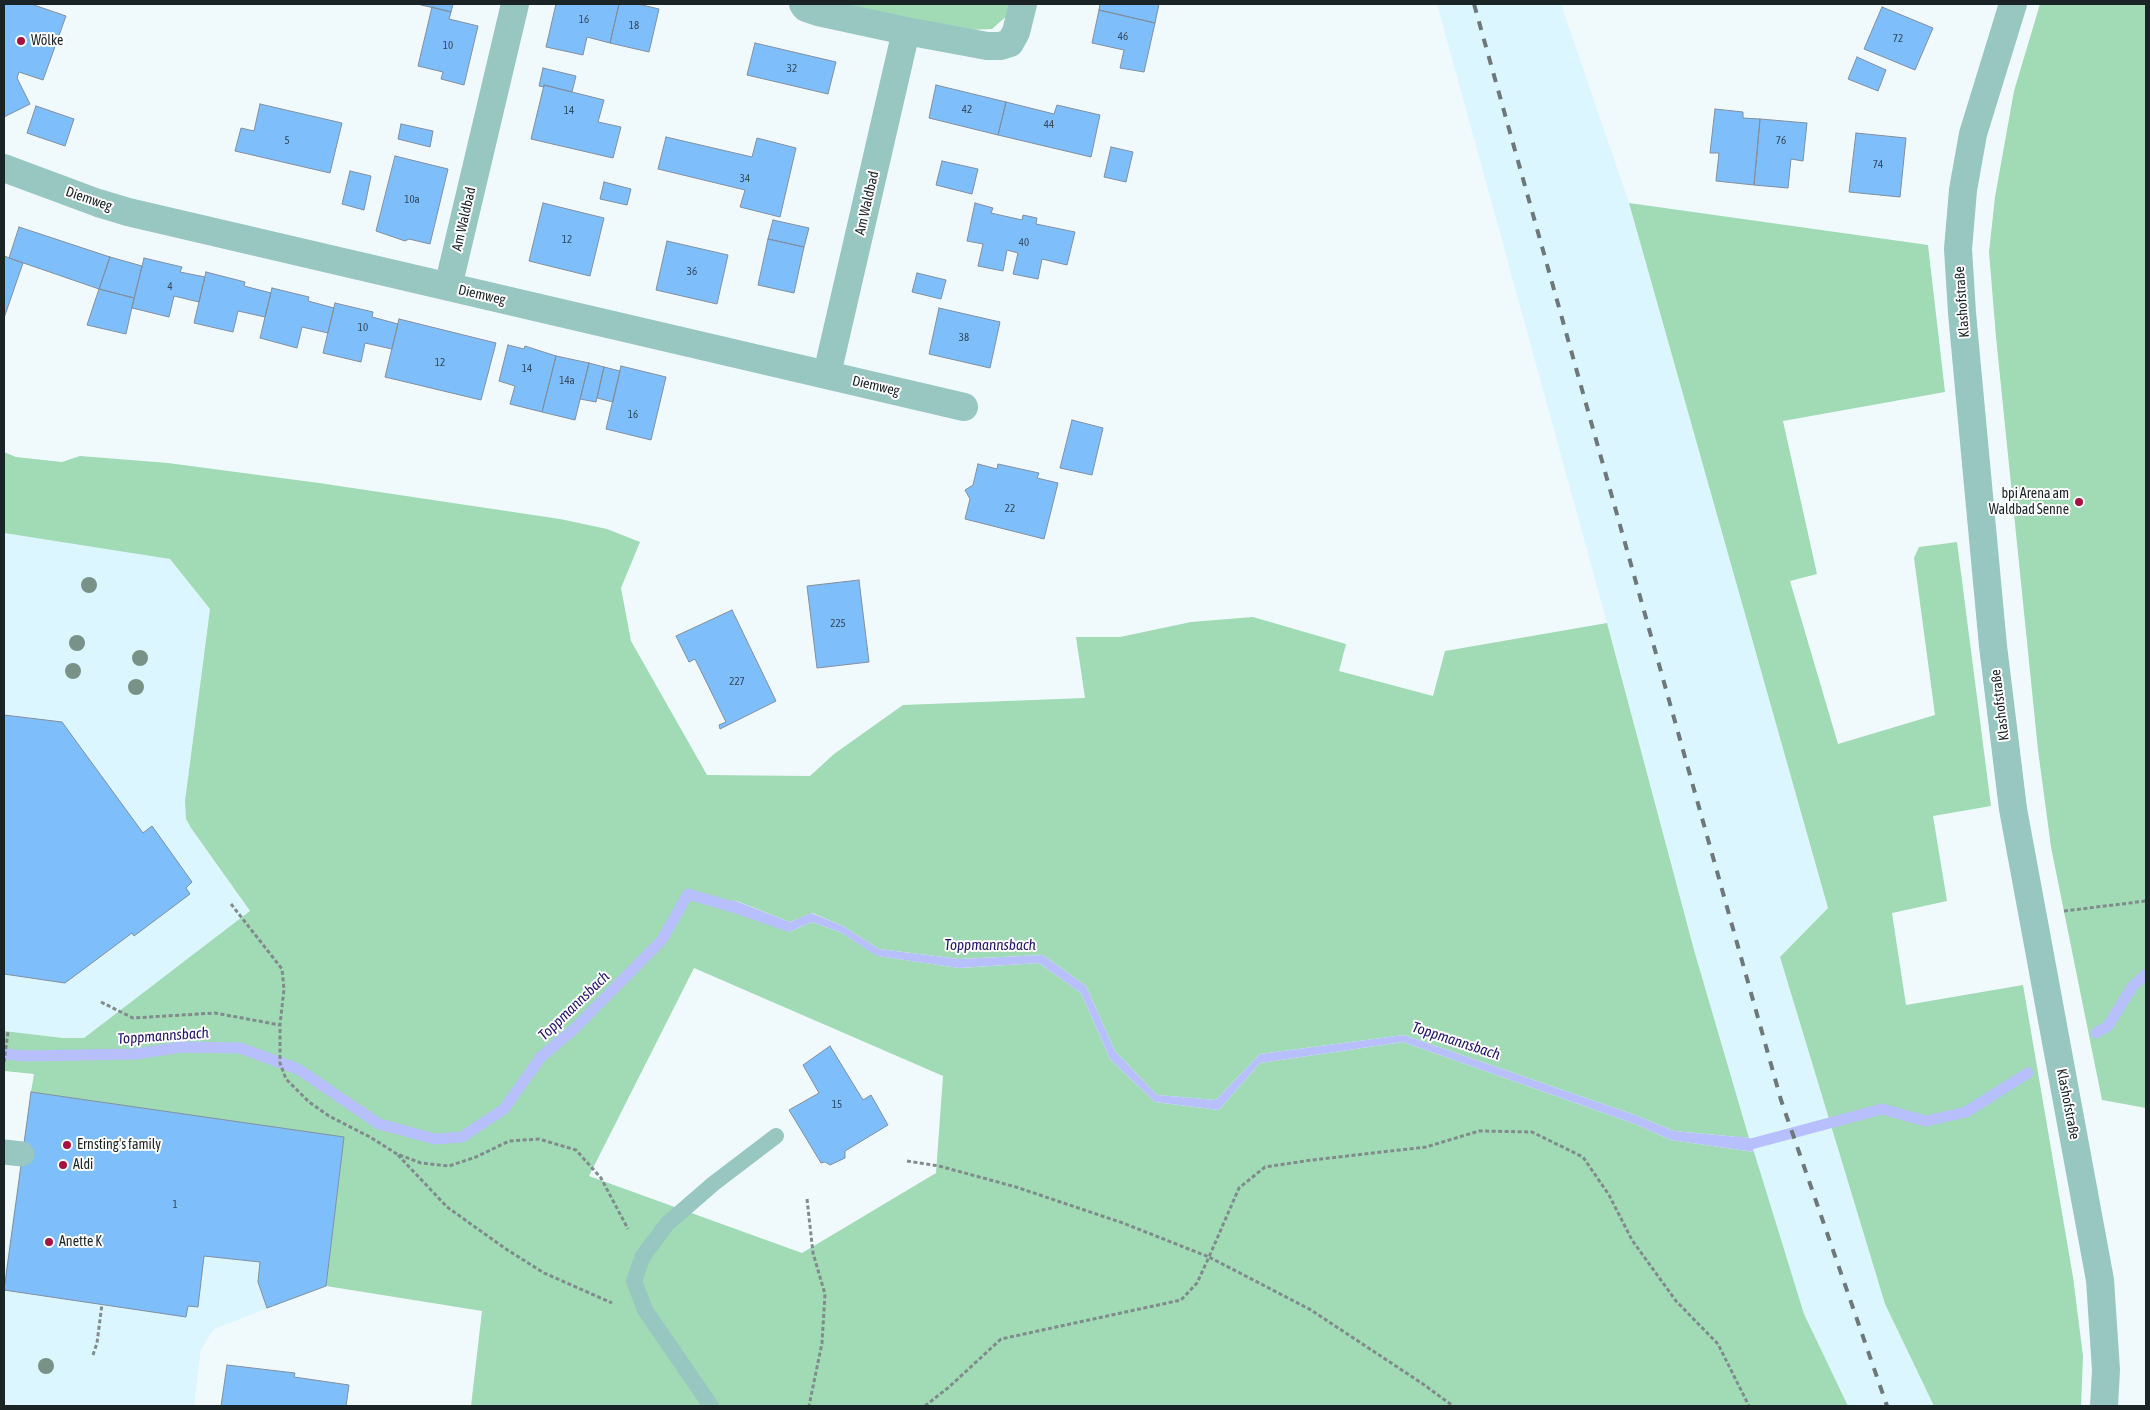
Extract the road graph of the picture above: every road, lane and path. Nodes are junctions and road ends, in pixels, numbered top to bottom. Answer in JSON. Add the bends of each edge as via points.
{"nodes":[{"id":1,"x":515,"y":4,"type":"edge"},
{"id":2,"x":803,"y":4,"type":"edge"},
{"id":3,"x":1023,"y":4,"type":"edge"},
{"id":4,"x":2013,"y":4,"type":"edge"},
{"id":5,"x":906,"y":31,"type":"junction"},
{"id":6,"x":4,"y":168,"type":"edge"},
{"id":7,"x":448,"y":287,"type":"junction"},
{"id":8,"x":827,"y":374,"type":"junction"},
{"id":9,"x":964,"y":407,"type":"dead end"},
{"id":10,"x":2146,"y":901,"type":"edge"},
{"id":11,"x":231,"y":904,"type":"dead end"},
{"id":12,"x":2032,"y":916,"type":"junction"},
{"id":13,"x":101,"y":1002,"type":"dead end"},
{"id":14,"x":280,"y":1025,"type":"junction"},
{"id":15,"x":8,"y":1032,"type":"dead end"},
{"id":16,"x":4,"y":1062,"type":"edge"},
{"id":17,"x":776,"y":1136,"type":"dead end"},
{"id":18,"x":397,"y":1154,"type":"junction"},
{"id":19,"x":907,"y":1161,"type":"dead end"},
{"id":20,"x":807,"y":1199,"type":"dead end"},
{"id":21,"x":644,"y":1256,"type":"junction"},
{"id":22,"x":1209,"y":1257,"type":"junction"},
{"id":23,"x":102,"y":1304,"type":"dead end"},
{"id":24,"x":650,"y":1318,"type":"junction"},
{"id":25,"x":93,"y":1355,"type":"dead end"},
{"id":26,"x":711,"y":1406,"type":"edge"},
{"id":27,"x":809,"y":1406,"type":"edge"},
{"id":28,"x":925,"y":1406,"type":"edge"},
{"id":29,"x":1453,"y":1406,"type":"edge"},
{"id":30,"x":1749,"y":1406,"type":"edge"},
{"id":31,"x":2104,"y":1406,"type":"edge"}],
"edges":[{"from":1,"to":7,"type":"street","name":"Am Waldbad"},
{"from":2,"to":5,"type":"street","via":[[818,12]]},
{"from":3,"to":5,"type":"street","via":[[1016,32],[1010,42],[1000,46]]},
{"from":4,"to":12,"type":"street","name":"Klashofstraße","via":[[1973,134],[1963,190],[1958,249],[1993,646],[2013,809]]},
{"from":5,"to":8,"type":"street","name":"Am Waldbad"},
{"from":6,"to":7,"type":"street","name":"Diemweg","via":[[128,212]]},
{"from":7,"to":8,"type":"street","name":"Diemweg"},
{"from":8,"to":9,"type":"street","name":"Diemweg"},
{"from":10,"to":12,"type":"path"},
{"from":11,"to":14,"type":"path","via":[[282,969],[284,989]]},
{"from":12,"to":31,"type":"street","name":"Klashofstraße","via":[[2100,1280],[2106,1370]]},
{"from":13,"to":14,"type":"path","via":[[132,1018],[215,1013]]},
{"from":14,"to":18,"type":"path","via":[[280,1062],[286,1079],[329,1116]]},
{"from":15,"to":16,"type":"path"},
{"from":17,"to":21,"type":"lane","via":[[667,1224]]},
{"from":18,"to":21,"type":"path","via":[[421,1164],[449,1166],[510,1141],[539,1139],[576,1150],[601,1178]]},
{"from":18,"to":24,"type":"path","via":[[447,1207],[506,1249],[544,1272]]},
{"from":19,"to":22,"type":"path","via":[[1016,1186]]},
{"from":20,"to":27,"type":"path","via":[[813,1253],[825,1294],[822,1343]]},
{"from":21,"to":24,"type":"lane","via":[[634,1281]]},
{"from":22,"to":28,"type":"path","via":[[1197,1283],[1181,1300],[1001,1339]]},
{"from":22,"to":29,"type":"path","via":[[1311,1310]]},
{"from":22,"to":30,"type":"path","via":[[1239,1188],[1265,1167],[1426,1147],[1479,1131],[1532,1132],[1583,1157],[1609,1195],[1632,1240],[1676,1301],[1718,1344]]},
{"from":23,"to":25,"type":"path"},
{"from":24,"to":26,"type":"lane"}]}
